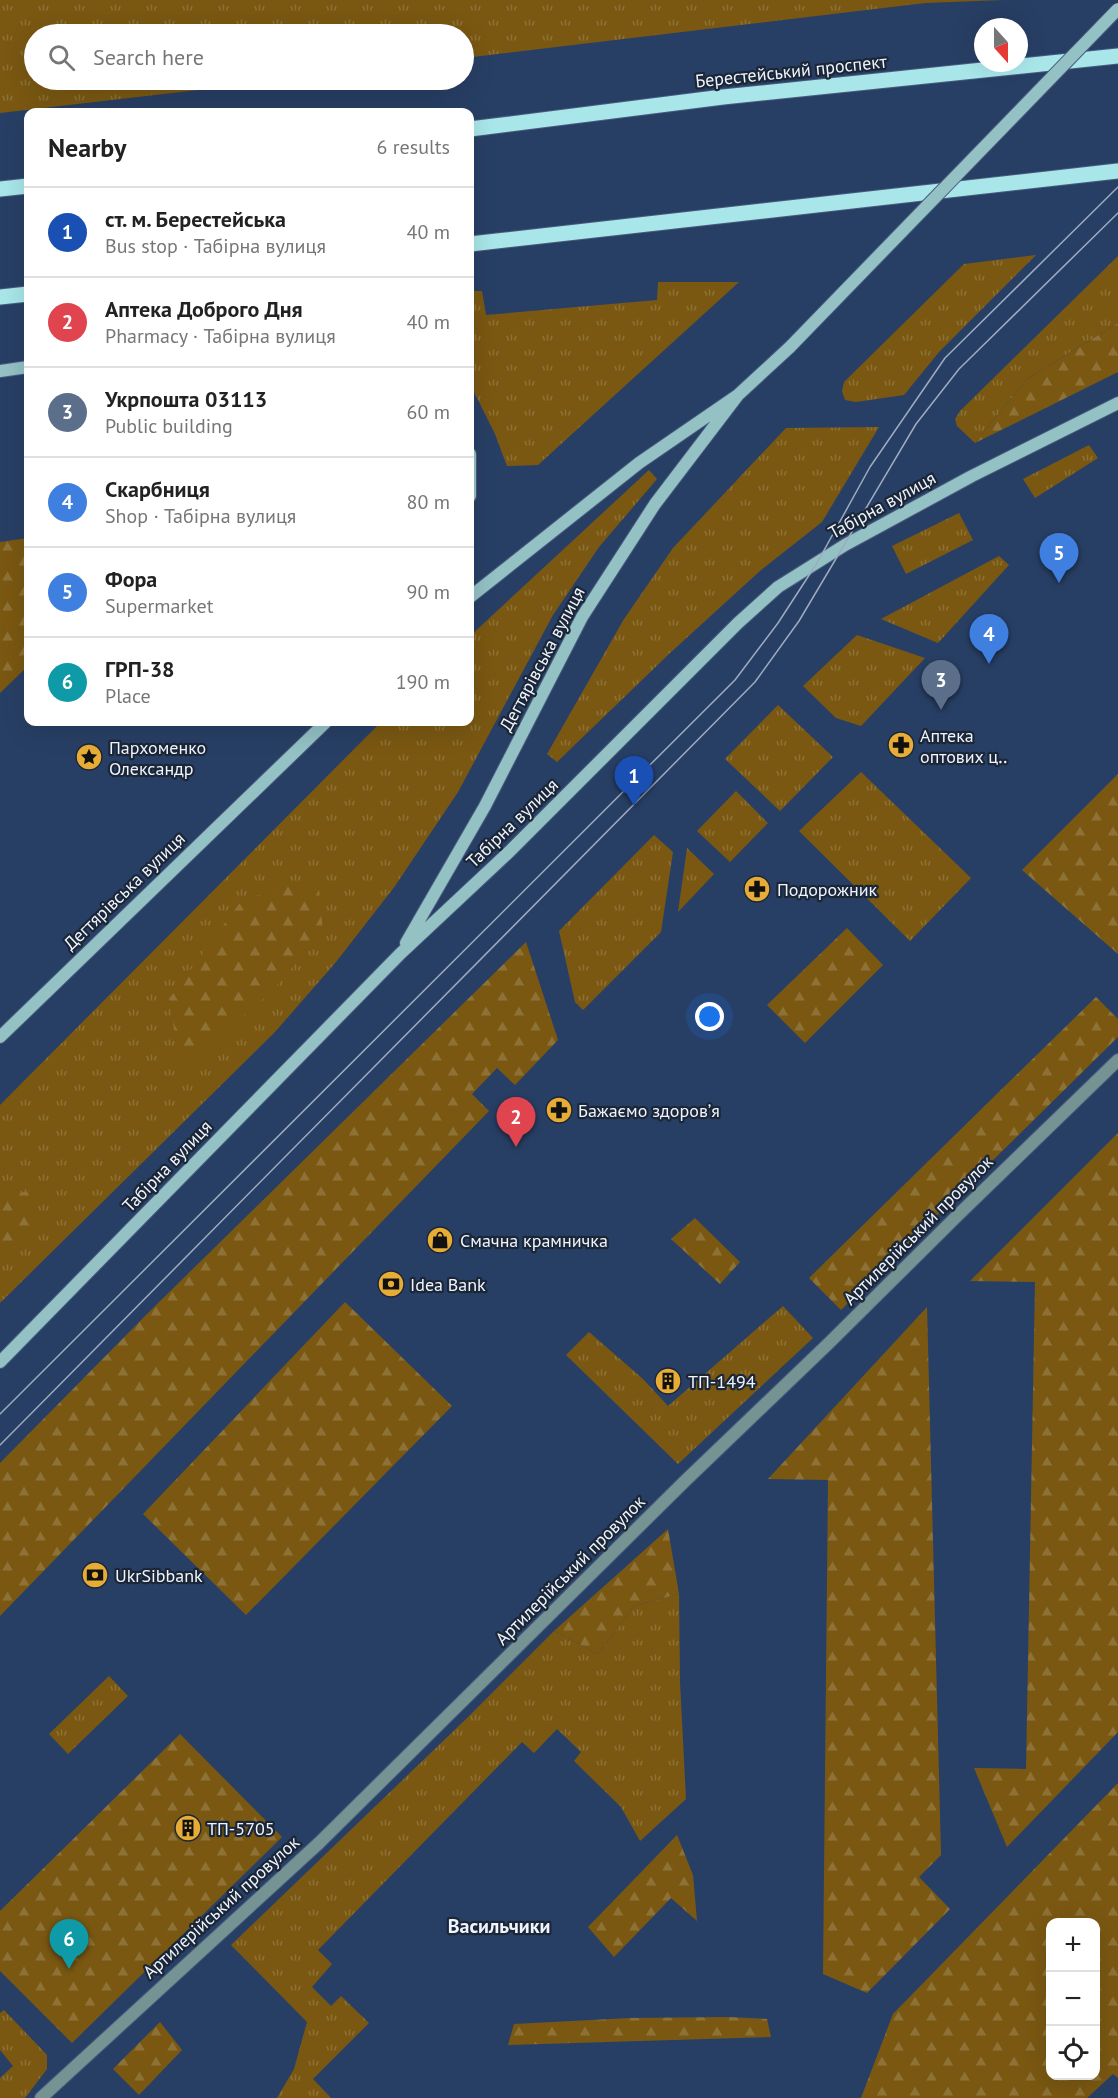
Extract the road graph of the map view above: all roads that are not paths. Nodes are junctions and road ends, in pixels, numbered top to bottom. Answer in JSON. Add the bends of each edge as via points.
{"nodes":[{"id":1,"x":1118,"y":9,"type":"edge"},
{"id":2,"x":1118,"y":56,"type":"edge"},
{"id":3,"x":474,"y":128,"type":"edge"},
{"id":4,"x":1118,"y":171,"type":"edge"},
{"id":5,"x":24,"y":186,"type":"edge"},
{"id":6,"x":0,"y":189,"type":"edge"},
{"id":7,"x":474,"y":244,"type":"edge"},
{"id":8,"x":24,"y":294,"type":"edge"},
{"id":9,"x":0,"y":297,"type":"edge"},
{"id":10,"x":24,"y":368,"type":"edge"},
{"id":11,"x":0,"y":371,"type":"edge"},
{"id":12,"x":738,"y":395,"type":"junction"},
{"id":13,"x":1118,"y":403,"type":"edge"},
{"id":14,"x":474,"y":594,"type":"edge"},
{"id":15,"x":322,"y":726,"type":"edge"},
{"id":16,"x":399,"y":954,"type":"junction"},
{"id":17,"x":0,"y":1037,"type":"edge"},
{"id":18,"x":1118,"y":1060,"type":"edge"},
{"id":19,"x":0,"y":1362,"type":"edge"},
{"id":20,"x":41,"y":2098,"type":"edge"}],
"edges":[{"from":1,"to":12,"type":"main road","name":"Дегтярівська вулиця","bridge":true,"via":[[790,347]]},
{"from":2,"to":3,"type":"main road","name":"Берестейський проспект","via":[[723,97]]},
{"from":4,"to":7,"type":"main road"},
{"from":5,"to":6,"type":"main road"},
{"from":8,"to":9,"type":"main road"},
{"from":10,"to":11,"type":"main road"},
{"from":12,"to":14,"type":"main road","name":"Дегтярівська вулиця","via":[[639,463]]},
{"from":12,"to":16,"type":"main road","name":"Дегтярівська вулиця","via":[[655,504],[582,617],[485,806]]},
{"from":13,"to":16,"type":"main road","name":"Табірна вулиця","via":[[845,545],[778,587],[729,631],[509,852]]},
{"from":15,"to":17,"type":"main road","name":"Дегтярівська вулиця"},
{"from":16,"to":19,"type":"main road","name":"Табірна вулиця"},
{"from":18,"to":20,"type":"street","name":"Артилерійський провулок","via":[[319,1843]]}]}
